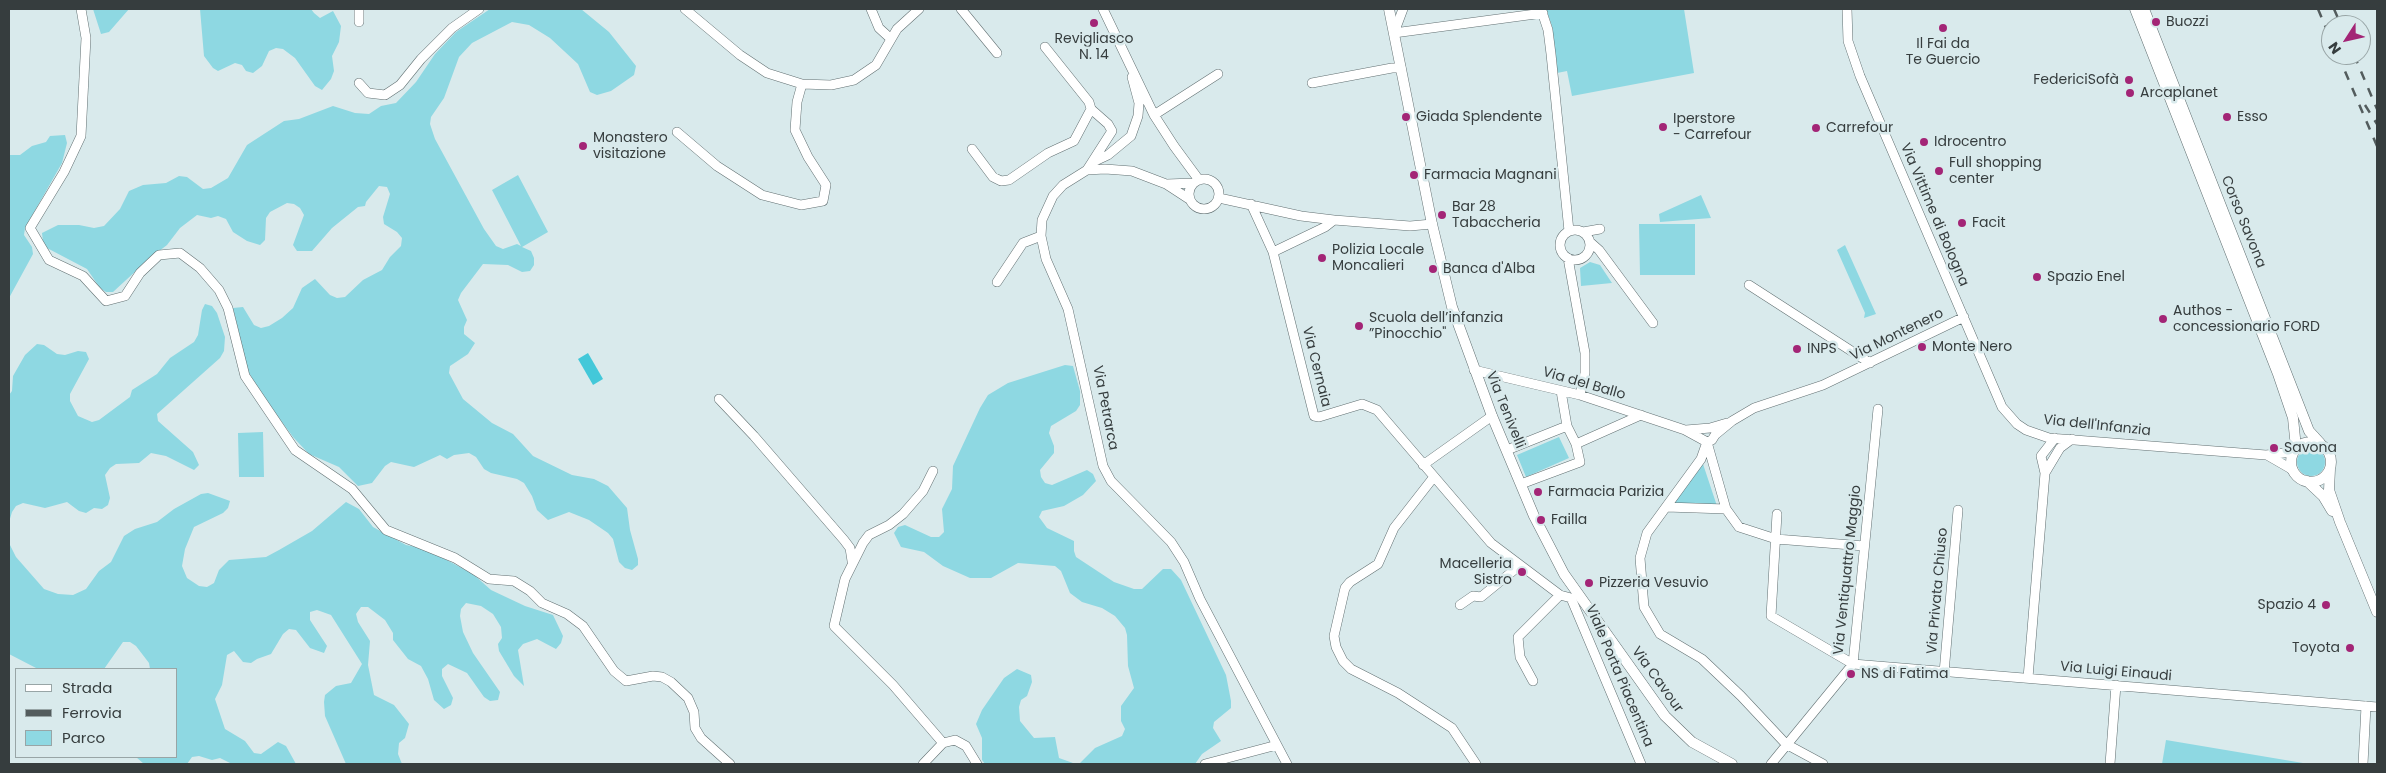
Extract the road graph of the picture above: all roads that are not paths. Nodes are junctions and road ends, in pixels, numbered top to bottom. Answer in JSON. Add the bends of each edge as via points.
{"nodes":[{"id":1,"x":82,"y":9,"type":"edge"},
{"id":2,"x":359,"y":9,"type":"edge"},
{"id":3,"x":479,"y":9,"type":"edge"},
{"id":4,"x":685,"y":9,"type":"edge"},
{"id":5,"x":871,"y":9,"type":"edge"},
{"id":6,"x":919,"y":9,"type":"edge"},
{"id":7,"x":961,"y":9,"type":"edge"},
{"id":8,"x":1103,"y":9,"type":"edge"},
{"id":9,"x":1389,"y":9,"type":"edge"},
{"id":10,"x":1403,"y":9,"type":"edge"},
{"id":11,"x":1847,"y":9,"type":"edge"},
{"id":12,"x":2135,"y":9,"type":"edge"},
{"id":13,"x":2144,"y":9,"type":"edge"},
{"id":14,"x":1542,"y":11,"type":"edge"},
{"id":15,"x":359,"y":22,"type":"dead end"},
{"id":16,"x":1394,"y":32,"type":"junction"},
{"id":17,"x":891,"y":39,"type":"junction"},
{"id":18,"x":1045,"y":47,"type":"dead end"},
{"id":19,"x":996,"y":53,"type":"dead end"},
{"id":20,"x":1126,"y":57,"type":"junction"},
{"id":21,"x":1401,"y":68,"type":"junction"},
{"id":22,"x":1218,"y":74,"type":"dead end"},
{"id":23,"x":359,"y":83,"type":"dead end"},
{"id":24,"x":1312,"y":83,"type":"dead end"},
{"id":25,"x":802,"y":84,"type":"junction"},
{"id":26,"x":1091,"y":109,"type":"junction"},
{"id":27,"x":1154,"y":115,"type":"junction"},
{"id":28,"x":677,"y":132,"type":"dead end"},
{"id":29,"x":972,"y":149,"type":"dead end"},
{"id":30,"x":1093,"y":162,"type":"junction"},
{"id":31,"x":1088,"y":170,"type":"junction"},
{"id":32,"x":1196,"y":181,"type":"junction"},
{"id":33,"x":1166,"y":184,"type":"junction"},
{"id":34,"x":1219,"y":198,"type":"junction"},
{"id":35,"x":1189,"y":199,"type":"junction"},
{"id":36,"x":1251,"y":204,"type":"junction"},
{"id":37,"x":1334,"y":220,"type":"junction"},
{"id":38,"x":1433,"y":226,"type":"junction"},
{"id":39,"x":1570,"y":231,"type":"junction"},
{"id":40,"x":1583,"y":232,"type":"junction"},
{"id":41,"x":1041,"y":236,"type":"junction"},
{"id":42,"x":1590,"y":241,"type":"junction"},
{"id":43,"x":1273,"y":252,"type":"junction"},
{"id":44,"x":1587,"y":255,"type":"junction"},
{"id":45,"x":1568,"y":258,"type":"junction"},
{"id":46,"x":1578,"y":260,"type":"junction"},
{"id":47,"x":1606,"y":262,"type":"junction"},
{"id":48,"x":1572,"y":276,"type":"junction"},
{"id":49,"x":997,"y":282,"type":"dead end"},
{"id":50,"x":1749,"y":286,"type":"dead end"},
{"id":51,"x":1964,"y":317,"type":"junction"},
{"id":52,"x":1653,"y":323,"type":"dead end"},
{"id":53,"x":1870,"y":364,"type":"junction"},
{"id":54,"x":1474,"y":370,"type":"junction"},
{"id":55,"x":1561,"y":391,"type":"junction"},
{"id":56,"x":1580,"y":395,"type":"junction"},
{"id":57,"x":719,"y":400,"type":"dead end"},
{"id":58,"x":1878,"y":409,"type":"dead end"},
{"id":59,"x":1641,"y":415,"type":"junction"},
{"id":60,"x":1492,"y":416,"type":"junction"},
{"id":61,"x":1567,"y":426,"type":"junction"},
{"id":62,"x":1685,"y":430,"type":"junction"},
{"id":63,"x":1709,"y":430,"type":"junction"},
{"id":64,"x":2055,"y":438,"type":"junction"},
{"id":65,"x":2072,"y":439,"type":"junction"},
{"id":66,"x":1704,"y":440,"type":"junction"},
{"id":67,"x":2320,"y":443,"type":"junction"},
{"id":68,"x":1576,"y":444,"type":"junction"},
{"id":69,"x":1507,"y":450,"type":"junction"},
{"id":70,"x":2295,"y":450,"type":"junction"},
{"id":71,"x":2266,"y":455,"type":"junction"},
{"id":72,"x":1423,"y":465,"type":"junction"},
{"id":73,"x":2330,"y":468,"type":"junction"},
{"id":74,"x":2293,"y":470,"type":"junction"},
{"id":75,"x":933,"y":471,"type":"dead end"},
{"id":76,"x":2045,"y":473,"type":"junction"},
{"id":77,"x":1434,"y":478,"type":"junction"},
{"id":78,"x":2307,"y":481,"type":"junction"},
{"id":79,"x":1521,"y":484,"type":"junction"},
{"id":80,"x":1666,"y":507,"type":"junction"},
{"id":81,"x":1726,"y":509,"type":"junction"},
{"id":82,"x":1958,"y":510,"type":"dead end"},
{"id":83,"x":1776,"y":514,"type":"dead end"},
{"id":84,"x":2340,"y":522,"type":"junction"},
{"id":85,"x":1776,"y":539,"type":"junction"},
{"id":86,"x":1864,"y":546,"type":"junction"},
{"id":87,"x":852,"y":562,"type":"junction"},
{"id":88,"x":1519,"y":566,"type":"junction"},
{"id":89,"x":1560,"y":595,"type":"junction"},
{"id":90,"x":1574,"y":595,"type":"junction"},
{"id":91,"x":1460,"y":605,"type":"dead end"},
{"id":92,"x":2377,"y":612,"type":"edge"},
{"id":93,"x":1853,"y":664,"type":"junction"},
{"id":94,"x":1944,"y":673,"type":"junction"},
{"id":95,"x":2028,"y":678,"type":"junction"},
{"id":96,"x":1533,"y":681,"type":"dead end"},
{"id":97,"x":2116,"y":685,"type":"junction"},
{"id":98,"x":2366,"y":706,"type":"junction"},
{"id":99,"x":2377,"y":708,"type":"edge"},
{"id":100,"x":943,"y":743,"type":"junction"},
{"id":101,"x":1786,"y":744,"type":"junction"},
{"id":102,"x":1276,"y":745,"type":"junction"},
{"id":103,"x":730,"y":764,"type":"edge"},
{"id":104,"x":923,"y":764,"type":"edge"},
{"id":105,"x":977,"y":764,"type":"edge"},
{"id":106,"x":1205,"y":764,"type":"edge"},
{"id":107,"x":1287,"y":764,"type":"edge"},
{"id":108,"x":1476,"y":764,"type":"edge"},
{"id":109,"x":1641,"y":764,"type":"edge"},
{"id":110,"x":1732,"y":764,"type":"edge"},
{"id":111,"x":1770,"y":764,"type":"edge"},
{"id":112,"x":1823,"y":764,"type":"edge"},
{"id":113,"x":2110,"y":764,"type":"edge"},
{"id":114,"x":2362,"y":764,"type":"edge"}],
"edges":[{"from":1,"to":103,"type":"street","via":[[86,38],[81,136],[64,172],[30,228],[49,260],[83,276],[106,301],[125,296],[140,273],[159,255],[180,253],[200,268],[218,290],[228,308],[245,376],[296,450],[352,489],[386,530],[455,558],[489,579],[514,581],[542,603],[567,614],[583,626],[614,671],[626,681],[662,676],[671,682],[688,698],[694,712],[695,728],[701,738]]},
{"from":2,"to":15,"type":"street"},
{"from":3,"to":23,"type":"street","via":[[452,28],[400,85],[385,95],[368,93]]},
{"from":4,"to":25,"type":"street","via":[[767,73]]},
{"from":5,"to":17,"type":"street","via":[[879,28]]},
{"from":6,"to":17,"type":"street"},
{"from":7,"to":19,"type":"street"},
{"from":8,"to":20,"type":"street"},
{"from":9,"to":16,"type":"main road","name":"Via Tenivelli"},
{"from":10,"to":16,"type":"street"},
{"from":11,"to":51,"type":"street","name":"Via Vittime di Bologna","via":[[1852,55]]},
{"from":12,"to":70,"type":"main road","name":"Corso Savona","via":[[2278,374],[2293,418]]},
{"from":13,"to":67,"type":"main road","name":"Corso Savona","via":[[2309,431]]},
{"from":14,"to":16,"type":"street"},
{"from":14,"to":39,"type":"street","via":[[1548,30]]},
{"from":16,"to":21,"type":"main road","name":"Via Tenivelli"},
{"from":17,"to":25,"type":"street","via":[[876,65],[854,80],[831,86]]},
{"from":18,"to":26,"type":"street","via":[[1089,102]]},
{"from":20,"to":27,"type":"street"},
{"from":20,"to":30,"type":"street","via":[[1139,103],[1138,116],[1131,136],[1108,155]]},
{"from":21,"to":24,"type":"street"},
{"from":21,"to":38,"type":"main road","name":"Via Tenivelli"},
{"from":22,"to":27,"type":"street"},
{"from":25,"to":28,"type":"street","via":[[795,130],[826,185],[823,201],[801,205],[762,195],[717,166]]},
{"from":26,"to":29,"type":"street","via":[[1074,141],[1048,153],[1009,180],[993,177]]},
{"from":26,"to":30,"type":"street","via":[[1112,131]]},
{"from":27,"to":32,"type":"street"},
{"from":30,"to":31,"type":"street"},
{"from":31,"to":33,"type":"street","name":"Via Petrarca","via":[[1132,171]]},
{"from":31,"to":41,"type":"street","name":"Via Petrarca","via":[[1063,185],[1053,196],[1042,220]]},
{"from":32,"to":33,"type":"street","name":"Via Petrarca"},
{"from":32,"to":34,"type":"street","via":[[1212,181],[1218,188]]},
{"from":32,"to":35,"type":"street","via":[[1189,190]]},
{"from":33,"to":35,"type":"street","name":"Via Petrarca"},
{"from":34,"to":35,"type":"street","via":[[1214,206],[1204,210],[1195,207]]},
{"from":34,"to":36,"type":"street"},
{"from":36,"to":37,"type":"street"},
{"from":36,"to":43,"type":"street","name":"Via Cernaia"},
{"from":37,"to":38,"type":"street"},
{"from":37,"to":43,"type":"street"},
{"from":38,"to":54,"type":"main road","name":"Via Tenivelli","via":[[1452,307]]},
{"from":39,"to":40,"type":"street"},
{"from":39,"to":45,"type":"street","via":[[1562,237],[1560,246]]},
{"from":40,"to":42,"type":"street"},
{"from":40,"to":42,"type":"street","via":[[1600,229]]},
{"from":41,"to":49,"type":"street","via":[[1023,243]]},
{"from":41,"to":102,"type":"street","name":"Via Petrarca","via":[[1046,259],[1068,309],[1103,466],[1111,481],[1170,542],[1184,562]]},
{"from":42,"to":44,"type":"street"},
{"from":42,"to":47,"type":"street"},
{"from":43,"to":72,"type":"street","name":"Via Cernaia","via":[[1314,416],[1368,405],[1377,410]]},
{"from":44,"to":46,"type":"street"},
{"from":44,"to":47,"type":"street"},
{"from":45,"to":46,"type":"street"},
{"from":45,"to":48,"type":"street"},
{"from":46,"to":48,"type":"street"},
{"from":47,"to":52,"type":"street"},
{"from":48,"to":56,"type":"street","via":[[1585,353]]},
{"from":50,"to":53,"type":"street"},
{"from":51,"to":53,"type":"street","name":"Via Montenero"},
{"from":51,"to":64,"type":"street","name":"Via dell'Infanzia","via":[[2002,407],[2026,430]]},
{"from":53,"to":63,"type":"street","name":"Via Montenero","via":[[1823,385],[1754,408]]},
{"from":54,"to":55,"type":"street","name":"Via del Ballo"},
{"from":54,"to":60,"type":"main road","name":"Via Tenivelli"},
{"from":55,"to":56,"type":"street","name":"Via del Ballo"},
{"from":55,"to":61,"type":"street"},
{"from":56,"to":59,"type":"street","name":"Via del Ballo"},
{"from":57,"to":87,"type":"street","via":[[844,540],[850,548]]},
{"from":58,"to":86,"type":"street","name":"Via Ventiquattro Maggio"},
{"from":59,"to":62,"type":"street","name":"Via del Ballo"},
{"from":59,"to":68,"type":"street"},
{"from":60,"to":69,"type":"main road","name":"Via Tenivelli"},
{"from":60,"to":72,"type":"street"},
{"from":61,"to":68,"type":"street"},
{"from":61,"to":69,"type":"street"},
{"from":62,"to":63,"type":"street"},
{"from":62,"to":66,"type":"street","name":"Via del Ballo"},
{"from":63,"to":66,"type":"street","name":"Via Montenero","via":[[1712,440]]},
{"from":64,"to":65,"type":"street","name":"Via dell'Infanzia"},
{"from":64,"to":76,"type":"street","via":[[2041,456]]},
{"from":65,"to":71,"type":"street","name":"Via dell'Infanzia"},
{"from":65,"to":76,"type":"street","via":[[2060,448]]},
{"from":66,"to":80,"type":"street","via":[[1701,458]]},
{"from":66,"to":81,"type":"street"},
{"from":67,"to":70,"type":"main road","via":[[2310,441]]},
{"from":67,"to":73,"type":"main road","via":[[2331,457]]},
{"from":68,"to":79,"type":"street","via":[[1580,462]]},
{"from":69,"to":79,"type":"main road","name":"Via Tenivelli"},
{"from":70,"to":71,"type":"street","name":"Via dell'Infanzia"},
{"from":70,"to":74,"type":"main road","via":[[2291,464]]},
{"from":71,"to":74,"type":"street","name":"Via dell'Infanzia"},
{"from":72,"to":77,"type":"street","name":"Via Cernaia"},
{"from":73,"to":78,"type":"main road","via":[[2321,479]]},
{"from":73,"to":84,"type":"main road","via":[[2329,490]]},
{"from":74,"to":78,"type":"main road"},
{"from":75,"to":87,"type":"street","via":[[923,491],[903,514],[870,535]]},
{"from":76,"to":95,"type":"street"},
{"from":77,"to":88,"type":"street","name":"Via Cernaia","via":[[1491,543]]},
{"from":77,"to":108,"type":"street","via":[[1393,527],[1378,564],[1345,588],[1334,636],[1343,661],[1351,669],[1398,693],[1452,728]]},
{"from":78,"to":84,"type":"main road","via":[[2323,496]]},
{"from":79,"to":90,"type":"main road","name":"Via Tenivelli"},
{"from":80,"to":81,"type":"street"},
{"from":80,"to":101,"type":"street","via":[[1647,533],[1640,558],[1644,607],[1660,634],[1702,659]]},
{"from":81,"to":85,"type":"street","via":[[1739,527]]},
{"from":82,"to":94,"type":"street","name":"Via Privata Chiuso"},
{"from":83,"to":85,"type":"street"},
{"from":84,"to":92,"type":"main road"},
{"from":85,"to":86,"type":"street"},
{"from":85,"to":93,"type":"street","via":[[1771,616]]},
{"from":86,"to":93,"type":"street","name":"Via Ventiquattro Maggio"},
{"from":87,"to":100,"type":"street","via":[[839,598],[834,626],[893,685]]},
{"from":88,"to":89,"type":"street","name":"Via Cernaia"},
{"from":88,"to":91,"type":"street","via":[[1481,596],[1472,596]]},
{"from":89,"to":90,"type":"street","name":"Via Cernaia"},
{"from":89,"to":96,"type":"street","via":[[1518,637],[1520,657]]},
{"from":90,"to":109,"type":"street","name":"Viale Porta Piacentina"},
{"from":90,"to":110,"type":"main road","name":"Via Cavour","via":[[1673,725],[1701,748]]},
{"from":93,"to":94,"type":"street","name":"Via Luigi Einaudi"},
{"from":93,"to":101,"type":"street","name":"Via Ventiquattro Maggio"},
{"from":94,"to":95,"type":"street","name":"Via Luigi Einaudi"},
{"from":95,"to":97,"type":"street","name":"Via Luigi Einaudi"},
{"from":97,"to":98,"type":"street","name":"Via Luigi Einaudi"},
{"from":97,"to":113,"type":"street"},
{"from":98,"to":99,"type":"street","name":"Via Luigi Einaudi"},
{"from":98,"to":114,"type":"street"},
{"from":100,"to":104,"type":"street"},
{"from":100,"to":105,"type":"street","via":[[955,740],[966,746]]},
{"from":101,"to":111,"type":"street","name":"Via Ventiquattro Maggio"},
{"from":101,"to":112,"type":"street"},
{"from":102,"to":106,"type":"street"},
{"from":102,"to":107,"type":"street","name":"Via Petrarca"}]}
